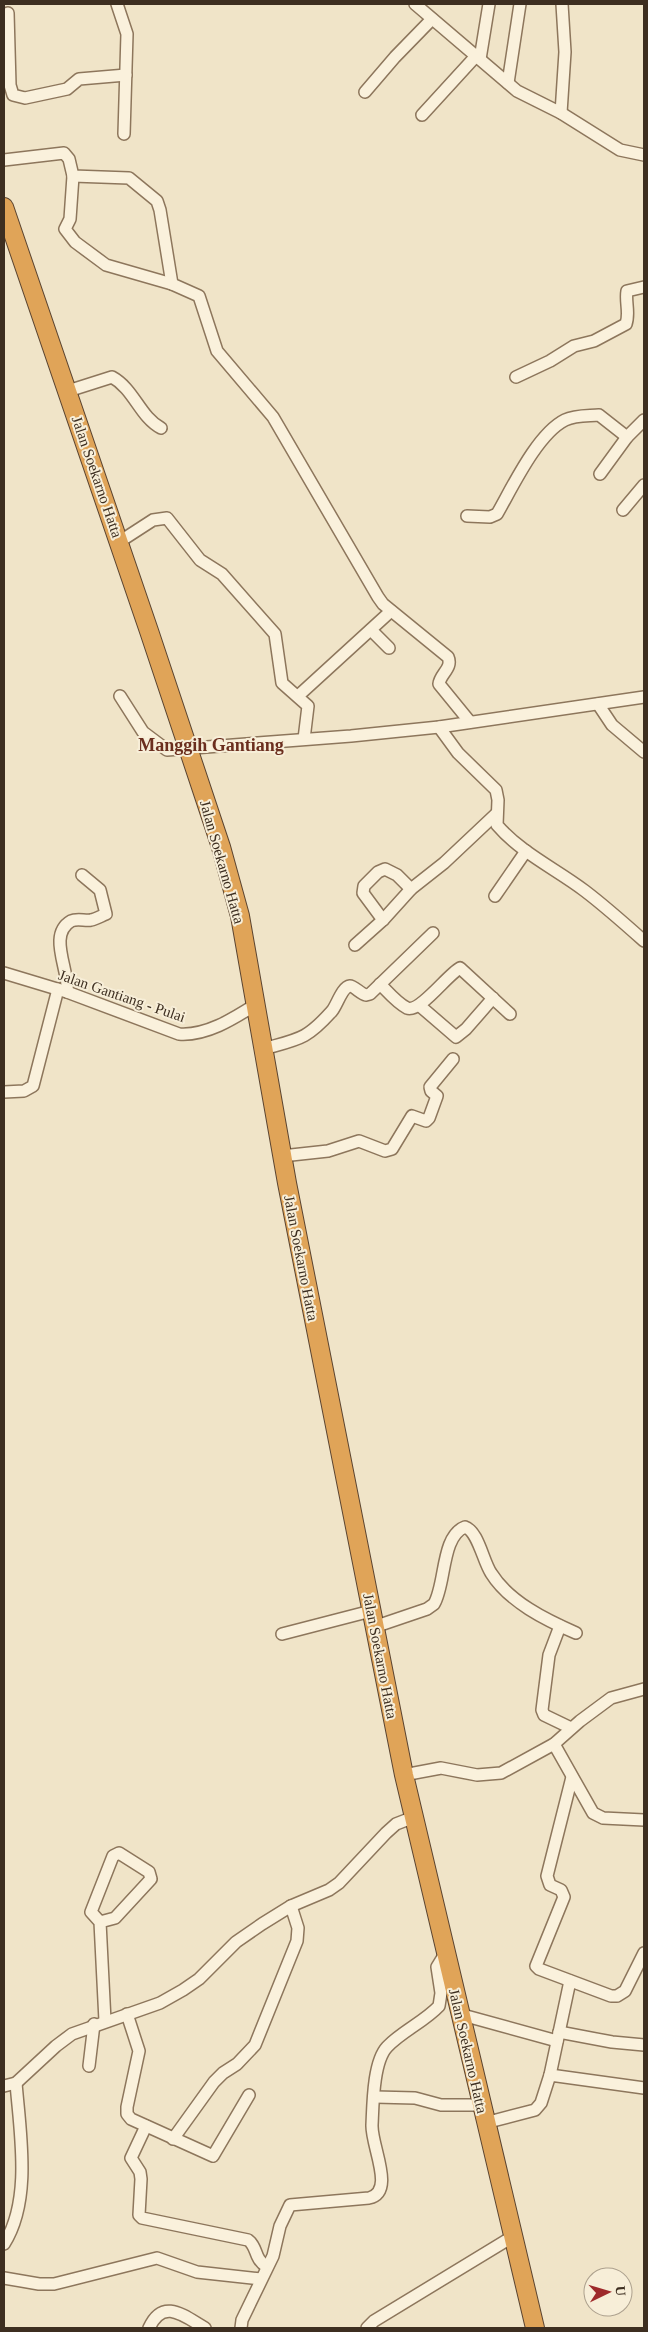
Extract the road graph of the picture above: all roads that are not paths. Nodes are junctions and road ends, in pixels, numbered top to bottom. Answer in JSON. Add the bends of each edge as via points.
{"nodes":[{"id":1,"x":117,"y":4,"type":"edge"},
{"id":2,"x":415,"y":4,"type":"edge"},
{"id":3,"x":489,"y":4,"type":"edge"},
{"id":4,"x":520,"y":4,"type":"edge"},
{"id":5,"x":562,"y":4,"type":"edge"},
{"id":6,"x":8,"y":13,"type":"dead end"},
{"id":7,"x":432,"y":19,"type":"junction"},
{"id":8,"x":478,"y":58,"type":"junction"},
{"id":9,"x":7,"y":61,"type":"edge"},
{"id":10,"x":126,"y":75,"type":"junction"},
{"id":11,"x":508,"y":83,"type":"junction"},
{"id":12,"x":366,"y":92,"type":"dead end"},
{"id":13,"x":561,"y":112,"type":"junction"},
{"id":14,"x":422,"y":114,"type":"dead end"},
{"id":15,"x":124,"y":134,"type":"dead end"},
{"id":16,"x":644,"y":155,"type":"edge"},
{"id":17,"x":4,"y":160,"type":"edge"},
{"id":18,"x":73,"y":176,"type":"junction"},
{"id":19,"x":4,"y":207,"type":"edge"},
{"id":20,"x":8,"y":240,"type":"edge"},
{"id":21,"x":172,"y":284,"type":"junction"},
{"id":22,"x":644,"y":287,"type":"edge"},
{"id":23,"x":516,"y":376,"type":"dead end"},
{"id":24,"x":68,"y":391,"type":"junction"},
{"id":25,"x":644,"y":420,"type":"edge"},
{"id":26,"x":161,"y":428,"type":"dead end"},
{"id":27,"x":627,"y":438,"type":"junction"},
{"id":28,"x":600,"y":474,"type":"dead end"},
{"id":29,"x":644,"y":485,"type":"edge"},
{"id":30,"x":623,"y":510,"type":"dead end"},
{"id":31,"x":467,"y":516,"type":"dead end"},
{"id":32,"x":119,"y":542,"type":"junction"},
{"id":33,"x":392,"y":611,"type":"junction"},
{"id":34,"x":371,"y":630,"type":"junction"},
{"id":35,"x":389,"y":648,"type":"dead end"},
{"id":36,"x":120,"y":696,"type":"dead end"},
{"id":37,"x":298,"y":696,"type":"junction"},
{"id":38,"x":644,"y":697,"type":"edge"},
{"id":39,"x":598,"y":704,"type":"junction"},
{"id":40,"x":470,"y":722,"type":"junction"},
{"id":41,"x":439,"y":727,"type":"junction"},
{"id":42,"x":304,"y":739,"type":"junction"},
{"id":43,"x":186,"y":748,"type":"junction"},
{"id":44,"x":644,"y":752,"type":"edge"},
{"id":45,"x":496,"y":814,"type":"junction"},
{"id":46,"x":526,"y":851,"type":"junction"},
{"id":47,"x":82,"y":874,"type":"dead end"},
{"id":48,"x":411,"y":889,"type":"junction"},
{"id":49,"x":495,"y":896,"type":"dead end"},
{"id":50,"x":383,"y":920,"type":"junction"},
{"id":51,"x":433,"y":933,"type":"dead end"},
{"id":52,"x":644,"y":940,"type":"edge"},
{"id":53,"x":355,"y":945,"type":"dead end"},
{"id":54,"x":4,"y":973,"type":"edge"},
{"id":55,"x":380,"y":984,"type":"junction"},
{"id":56,"x":62,"y":990,"type":"junction"},
{"id":57,"x":493,"y":998,"type":"junction"},
{"id":58,"x":255,"y":1005,"type":"junction"},
{"id":59,"x":420,"y":1006,"type":"junction"},
{"id":60,"x":510,"y":1014,"type":"dead end"},
{"id":61,"x":263,"y":1049,"type":"junction"},
{"id":62,"x":454,"y":1059,"type":"dead end"},
{"id":63,"x":4,"y":1092,"type":"edge"},
{"id":64,"x":282,"y":1156,"type":"junction"},
{"id":65,"x":372,"y":1619,"type":"junction"},
{"id":66,"x":560,"y":1626,"type":"junction"},
{"id":67,"x":576,"y":1632,"type":"dead end"},
{"id":68,"x":282,"y":1634,"type":"dead end"},
{"id":69,"x":644,"y":1689,"type":"edge"},
{"id":70,"x":571,"y":1728,"type":"junction"},
{"id":71,"x":554,"y":1744,"type":"junction"},
{"id":72,"x":404,"y":1775,"type":"junction"},
{"id":73,"x":572,"y":1777,"type":"junction"},
{"id":74,"x":414,"y":1817,"type":"junction"},
{"id":75,"x":644,"y":1820,"type":"edge"},
{"id":76,"x":291,"y":1906,"type":"junction"},
{"id":77,"x":100,"y":1922,"type":"junction"},
{"id":78,"x":644,"y":1953,"type":"edge"},
{"id":79,"x":445,"y":1954,"type":"junction"},
{"id":80,"x":570,"y":1981,"type":"junction"},
{"id":81,"x":127,"y":2014,"type":"junction"},
{"id":82,"x":459,"y":2014,"type":"junction"},
{"id":83,"x":100,"y":2022,"type":"junction"},
{"id":84,"x":558,"y":2037,"type":"junction"},
{"id":85,"x":644,"y":2045,"type":"edge"},
{"id":86,"x":89,"y":2066,"type":"dead end"},
{"id":87,"x":550,"y":2075,"type":"junction"},
{"id":88,"x":16,"y":2083,"type":"junction"},
{"id":89,"x":4,"y":2086,"type":"edge"},
{"id":90,"x":644,"y":2088,"type":"edge"},
{"id":91,"x":249,"y":2095,"type":"dead end"},
{"id":92,"x":375,"y":2097,"type":"junction"},
{"id":93,"x":481,"y":2105,"type":"junction"},
{"id":94,"x":485,"y":2123,"type":"junction"},
{"id":95,"x":146,"y":2126,"type":"junction"},
{"id":96,"x":173,"y":2139,"type":"junction"},
{"id":97,"x":512,"y":2237,"type":"junction"},
{"id":98,"x":4,"y":2244,"type":"edge"},
{"id":99,"x":267,"y":2267,"type":"junction"},
{"id":100,"x":4,"y":2278,"type":"edge"},
{"id":101,"x":261,"y":2279,"type":"junction"},
{"id":102,"x":149,"y":2328,"type":"edge"},
{"id":103,"x":205,"y":2328,"type":"edge"},
{"id":104,"x":241,"y":2328,"type":"edge"},
{"id":105,"x":367,"y":2328,"type":"edge"},
{"id":106,"x":535,"y":2328,"type":"edge"}],
"edges":[{"from":1,"to":10,"type":"street","via":[[126,28]]},
{"from":2,"to":7,"type":"street"},
{"from":3,"to":8,"type":"street"},
{"from":4,"to":11,"type":"street"},
{"from":5,"to":13,"type":"street","via":[[565,52]]},
{"from":6,"to":9,"type":"street"},
{"from":7,"to":8,"type":"street"},
{"from":7,"to":12,"type":"street"},
{"from":8,"to":11,"type":"street"},
{"from":8,"to":14,"type":"street"},
{"from":9,"to":10,"type":"street","via":[[11,91],[20,99],[67,89],[79,79]]},
{"from":10,"to":15,"type":"street"},
{"from":11,"to":13,"type":"street","via":[[517,91]]},
{"from":13,"to":16,"type":"street","via":[[620,150]]},
{"from":17,"to":18,"type":"street","via":[[64,153]]},
{"from":18,"to":21,"type":"street","via":[[129,178],[157,201]]},
{"from":18,"to":21,"type":"street","via":[[70,219],[66,229],[75,242],[106,265]]},
{"from":19,"to":20,"type":"highway","name":"Jalan Soekarno Hatta"},
{"from":20,"to":24,"type":"highway","name":"Jalan Soekarno Hatta"},
{"from":21,"to":33,"type":"street","via":[[199,296],[217,351],[273,417],[378,598]]},
{"from":22,"to":23,"type":"street","via":[[627,291],[626,324],[594,342],[574,346]]},
{"from":24,"to":26,"type":"street","via":[[112,378],[139,405],[149,421]]},
{"from":24,"to":32,"type":"highway","name":"Jalan Soekarno Hatta"},
{"from":25,"to":27,"type":"street"},
{"from":27,"to":28,"type":"street"},
{"from":27,"to":31,"type":"street","via":[[599,415],[566,420],[552,430],[525,464],[497,514],[490,517]]},
{"from":29,"to":30,"type":"street"},
{"from":32,"to":37,"type":"street","via":[[158,518],[170,520],[200,560],[222,574],[274,634],[282,683]]},
{"from":32,"to":43,"type":"highway","name":"Jalan Soekarno Hatta"},
{"from":33,"to":34,"type":"street"},
{"from":33,"to":40,"type":"street","via":[[448,657],[449,666],[439,684]]},
{"from":34,"to":35,"type":"street"},
{"from":34,"to":37,"type":"street"},
{"from":36,"to":43,"type":"street","via":[[140,728],[163,748]]},
{"from":37,"to":42,"type":"street","via":[[308,706]]},
{"from":38,"to":39,"type":"street"},
{"from":39,"to":40,"type":"street"},
{"from":39,"to":44,"type":"street","via":[[612,725]]},
{"from":40,"to":41,"type":"street"},
{"from":41,"to":42,"type":"street"},
{"from":41,"to":45,"type":"street","via":[[458,753],[496,790]]},
{"from":42,"to":43,"type":"street"},
{"from":43,"to":58,"type":"highway","name":"Jalan Soekarno Hatta","via":[[221,848],[240,916]]},
{"from":45,"to":46,"type":"street","via":[[497,825]]},
{"from":45,"to":48,"type":"street"},
{"from":46,"to":49,"type":"street"},
{"from":46,"to":52,"type":"street","via":[[584,890]]},
{"from":47,"to":56,"type":"street","via":[[100,890],[106,914],[91,920],[72,920],[64,928],[60,941],[67,973]]},
{"from":48,"to":50,"type":"street"},
{"from":48,"to":50,"type":"street","via":[[397,875],[384,869],[364,886],[363,893]]},
{"from":50,"to":53,"type":"street"},
{"from":51,"to":55,"type":"street"},
{"from":54,"to":56,"type":"street","name":"Jalan Gantiang - Pulai"},
{"from":55,"to":59,"type":"street","via":[[405,1007]]},
{"from":55,"to":61,"type":"street","via":[[366,995],[352,986],[348,987],[312,1032],[302,1039]]},
{"from":56,"to":58,"type":"street","name":"Jalan Gantiang - Pulai","via":[[169,1030],[189,1034],[223,1024]]},
{"from":56,"to":63,"type":"street","via":[[33,1086],[24,1091]]},
{"from":57,"to":59,"type":"street","via":[[460,968]]},
{"from":57,"to":59,"type":"street","via":[[456,1037]]},
{"from":57,"to":60,"type":"street"},
{"from":58,"to":61,"type":"highway","name":"Jalan Soekarno Hatta"},
{"from":61,"to":64,"type":"highway","name":"Jalan Soekarno Hatta"},
{"from":62,"to":64,"type":"street","via":[[430,1087],[437,1096],[430,1118],[426,1121],[412,1116],[392,1149],[385,1151],[359,1141],[328,1151]]},
{"from":64,"to":65,"type":"highway","name":"Jalan Soekarno Hatta"},
{"from":65,"to":66,"type":"street","via":[[428,1609],[434,1604],[450,1546],[456,1534],[465,1527],[474,1534],[486,1564],[500,1586],[514,1599]]},
{"from":65,"to":68,"type":"street"},
{"from":65,"to":72,"type":"highway","name":"Jalan Soekarno Hatta"},
{"from":66,"to":67,"type":"street"},
{"from":66,"to":70,"type":"street","via":[[549,1655],[542,1710],[548,1718]]},
{"from":69,"to":70,"type":"street","via":[[611,1698]]},
{"from":70,"to":71,"type":"street"},
{"from":71,"to":72,"type":"street","via":[[502,1773],[491,1775],[441,1768]]},
{"from":71,"to":73,"type":"street"},
{"from":72,"to":74,"type":"highway","name":"Jalan Soekarno Hatta"},
{"from":73,"to":75,"type":"street","via":[[586,1803],[598,1816]]},
{"from":73,"to":80,"type":"street","via":[[547,1876],[550,1885],[561,1890],[564,1897],[536,1966]]},
{"from":74,"to":76,"type":"street","via":[[396,1824],[339,1883]]},
{"from":74,"to":79,"type":"highway","name":"Jalan Soekarno Hatta"},
{"from":76,"to":81,"type":"street","via":[[236,1942],[199,1979],[183,1990],[160,2003]]},
{"from":76,"to":96,"type":"street","via":[[298,1928],[297,1941],[255,2045],[214,2082]]},
{"from":77,"to":77,"type":"street","via":[[92,1916],[92,1908],[113,1856],[119,1853],[149,1872],[151,1880],[116,1918]]},
{"from":77,"to":83,"type":"street"},
{"from":78,"to":80,"type":"street","via":[[621,1994],[611,1996]]},
{"from":79,"to":82,"type":"highway","name":"Jalan Soekarno Hatta"},
{"from":79,"to":92,"type":"street","via":[[437,1967],[439,2006],[382,2053]]},
{"from":80,"to":84,"type":"street"},
{"from":81,"to":83,"type":"street"},
{"from":81,"to":95,"type":"street","via":[[139,2051],[127,2114]]},
{"from":82,"to":84,"type":"street"},
{"from":82,"to":93,"type":"highway","name":"Jalan Soekarno Hatta"},
{"from":83,"to":86,"type":"street"},
{"from":83,"to":88,"type":"street","via":[[72,2034]]},
{"from":84,"to":85,"type":"street"},
{"from":84,"to":87,"type":"street"},
{"from":87,"to":90,"type":"street"},
{"from":87,"to":94,"type":"street","via":[[541,2103],[535,2110]]},
{"from":88,"to":89,"type":"street"},
{"from":88,"to":98,"type":"street","via":[[22,2149],[20,2198],[14,2223]]},
{"from":91,"to":96,"type":"street","via":[[213,2156]]},
{"from":92,"to":93,"type":"street","via":[[416,2098],[441,2105]]},
{"from":92,"to":99,"type":"street","via":[[372,2128],[382,2179],[377,2196],[290,2205]]},
{"from":93,"to":94,"type":"highway","name":"Jalan Soekarno Hatta"},
{"from":94,"to":97,"type":"highway","name":"Jalan Soekarno Hatta"},
{"from":95,"to":96,"type":"street"},
{"from":95,"to":99,"type":"street","via":[[131,2158],[142,2179],[139,2215],[248,2240],[252,2242],[259,2262]]},
{"from":97,"to":105,"type":"street"},
{"from":97,"to":106,"type":"highway","name":"Jalan Soekarno Hatta"},
{"from":99,"to":101,"type":"street"},
{"from":100,"to":101,"type":"street","via":[[54,2284],[157,2258],[196,2272]]},
{"from":101,"to":104,"type":"street"},
{"from":102,"to":103,"type":"street","via":[[152,2319],[167,2311],[180,2314]]}]}
